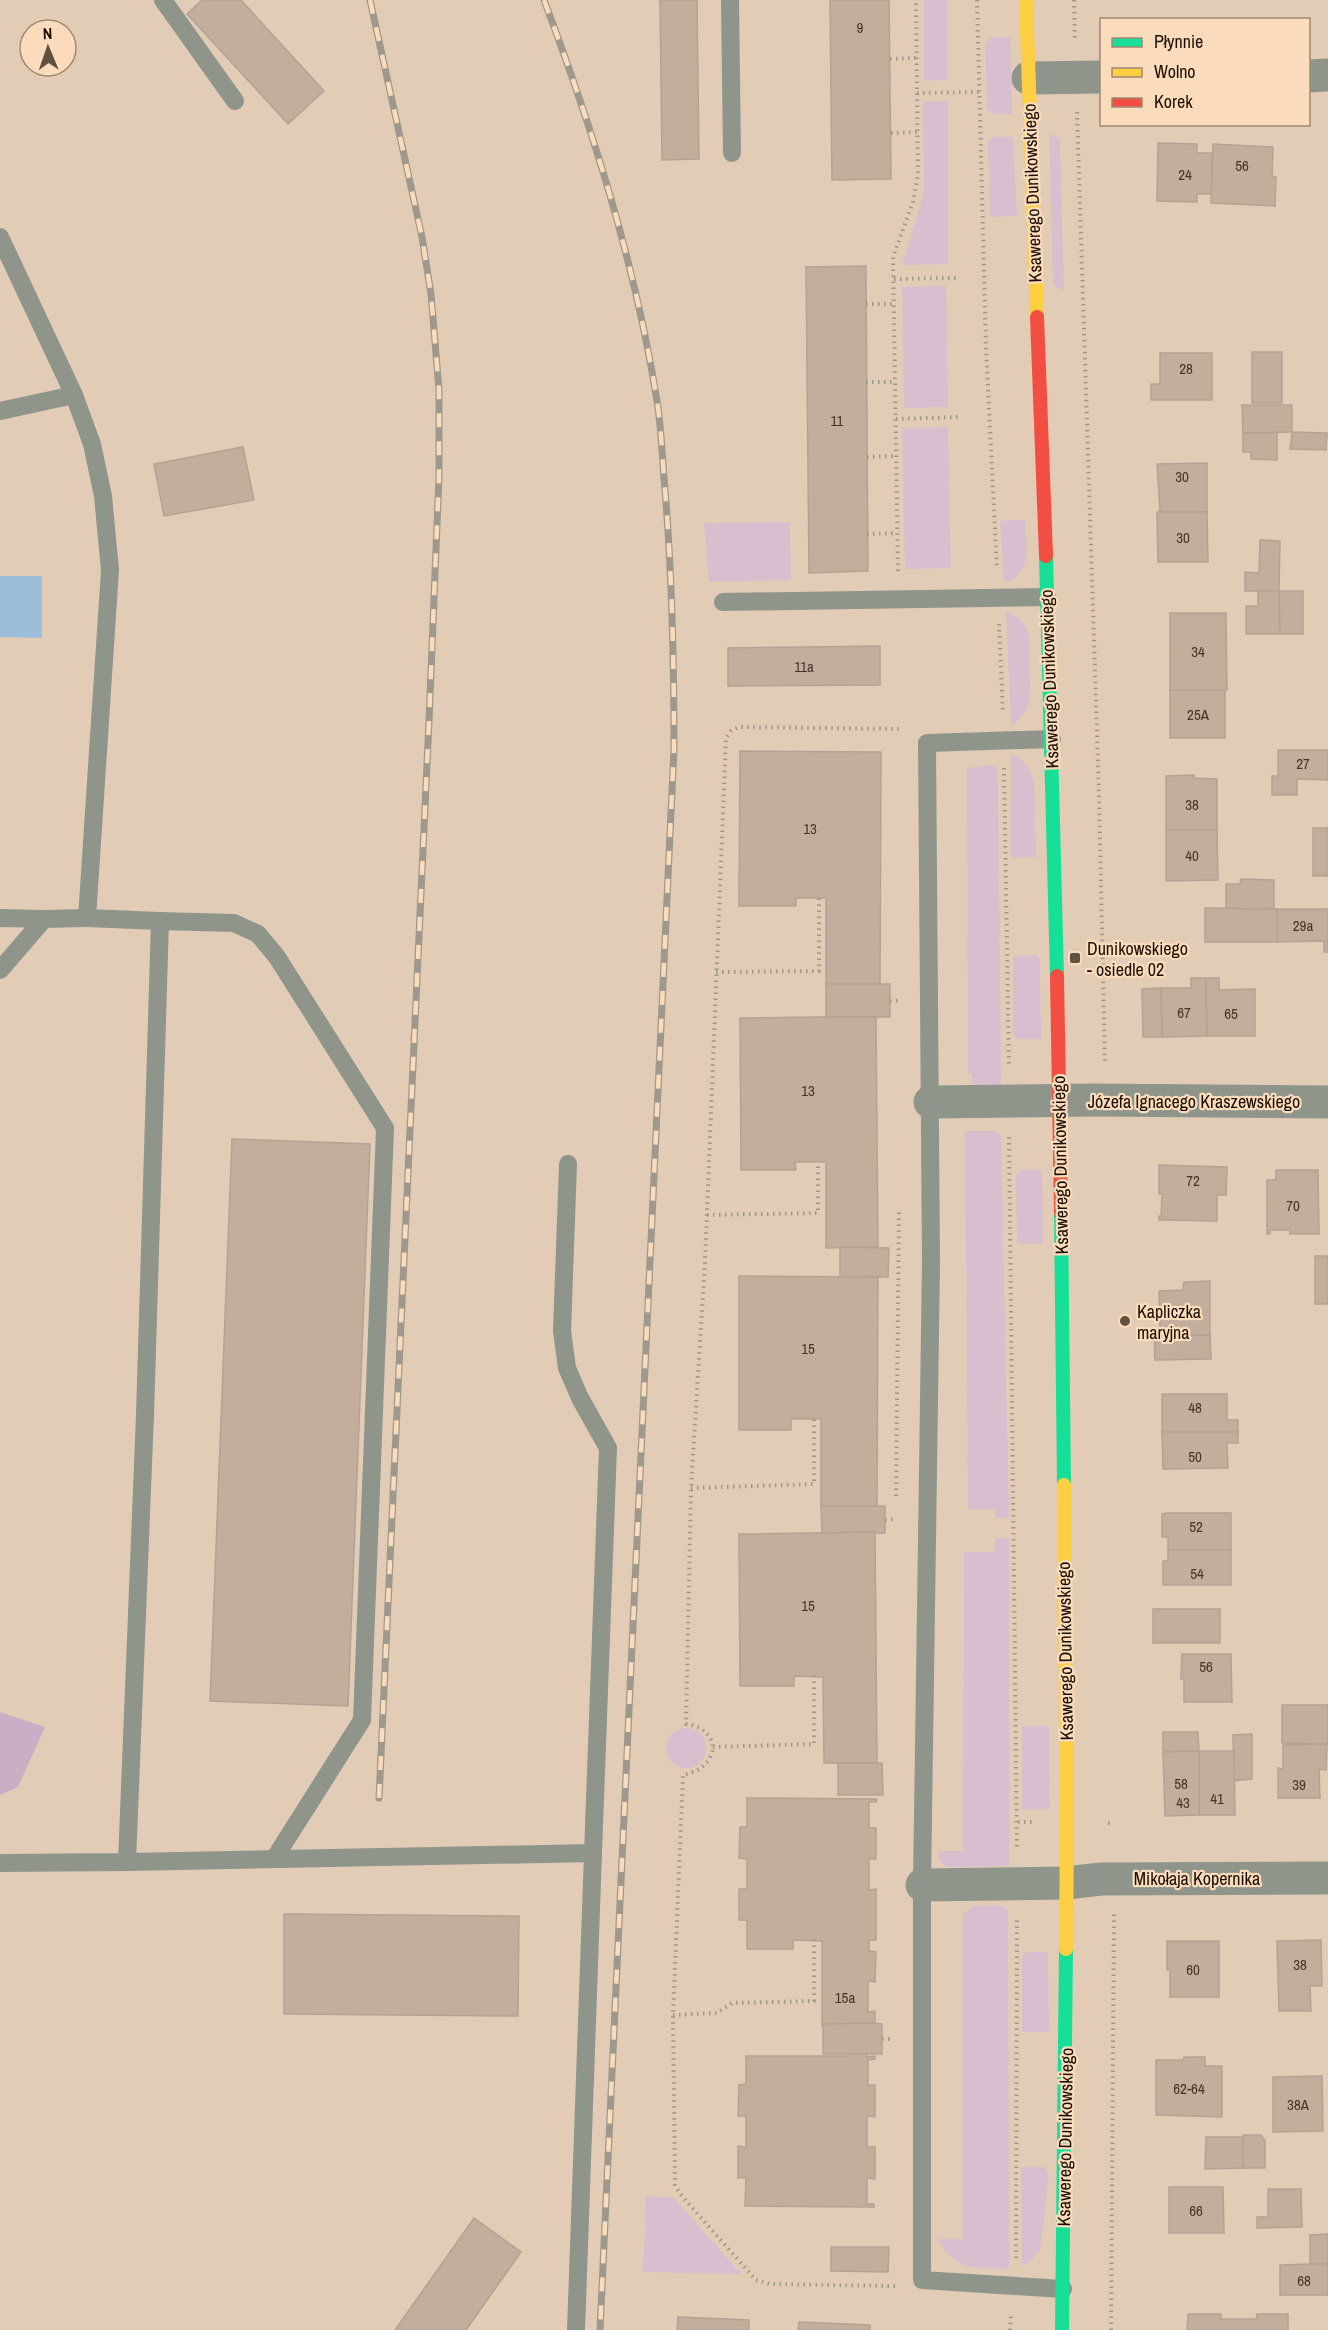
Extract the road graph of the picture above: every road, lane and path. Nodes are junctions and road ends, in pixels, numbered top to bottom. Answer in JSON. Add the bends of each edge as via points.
{"nodes":[{"id":1,"x":163,"y":0,"type":"edge"},
{"id":2,"x":730,"y":0,"type":"edge"},
{"id":3,"x":916,"y":0,"type":"edge"},
{"id":4,"x":977,"y":0,"type":"edge"},
{"id":5,"x":1026,"y":0,"type":"edge"},
{"id":6,"x":1074,"y":0,"type":"edge"},
{"id":7,"x":916,"y":58,"type":"junction"},
{"id":8,"x":890,"y":59,"type":"dead end"},
{"id":9,"x":1310,"y":75,"type":"edge"},
{"id":10,"x":1328,"y":75,"type":"edge"},
{"id":11,"x":1028,"y":78,"type":"junction"},
{"id":12,"x":1089,"y":78,"type":"edge"},
{"id":13,"x":980,"y":92,"type":"junction"},
{"id":14,"x":917,"y":93,"type":"junction"},
{"id":15,"x":236,"y":101,"type":"dead end"},
{"id":16,"x":917,"y":132,"type":"junction"},
{"id":17,"x":891,"y":133,"type":"dead end"},
{"id":18,"x":732,"y":153,"type":"dead end"},
{"id":19,"x":0,"y":237,"type":"edge"},
{"id":20,"x":957,"y":278,"type":"dead end"},
{"id":21,"x":894,"y":279,"type":"junction"},
{"id":22,"x":866,"y":304,"type":"dead end"},
{"id":23,"x":894,"y":304,"type":"junction"},
{"id":24,"x":867,"y":382,"type":"dead end"},
{"id":25,"x":895,"y":382,"type":"junction"},
{"id":26,"x":74,"y":394,"type":"junction"},
{"id":27,"x":0,"y":411,"type":"edge"},
{"id":28,"x":959,"y":417,"type":"dead end"},
{"id":29,"x":896,"y":419,"type":"junction"},
{"id":30,"x":896,"y":456,"type":"junction"},
{"id":31,"x":867,"y":457,"type":"dead end"},
{"id":32,"x":897,"y":533,"type":"junction"},
{"id":33,"x":867,"y":534,"type":"dead end"},
{"id":34,"x":998,"y":597,"type":"junction"},
{"id":35,"x":1047,"y":597,"type":"junction"},
{"id":36,"x":898,"y":599,"type":"junction"},
{"id":37,"x":723,"y":602,"type":"dead end"},
{"id":38,"x":907,"y":725,"type":"dead end"},
{"id":39,"x":1052,"y":739,"type":"junction"},
{"id":40,"x":1004,"y":740,"type":"junction"},
{"id":41,"x":819,"y":898,"type":"dead end"},
{"id":42,"x":0,"y":918,"type":"edge"},
{"id":43,"x":87,"y":918,"type":"junction"},
{"id":44,"x":45,"y":919,"type":"junction"},
{"id":45,"x":160,"y":921,"type":"junction"},
{"id":46,"x":0,"y":970,"type":"edge"},
{"id":47,"x":716,"y":972,"type":"junction"},
{"id":48,"x":902,"y":1000,"type":"dead end"},
{"id":49,"x":890,"y":1001,"type":"dead end"},
{"id":50,"x":1105,"y":1068,"type":"dead end"},
{"id":51,"x":1060,"y":1100,"type":"junction"},
{"id":52,"x":930,"y":1102,"type":"junction"},
{"id":53,"x":1328,"y":1102,"type":"edge"},
{"id":54,"x":1009,"y":1103,"type":"junction"},
{"id":55,"x":818,"y":1162,"type":"dead end"},
{"id":56,"x":568,"y":1164,"type":"dead end"},
{"id":57,"x":707,"y":1215,"type":"junction"},
{"id":58,"x":814,"y":1419,"type":"dead end"},
{"id":59,"x":691,"y":1488,"type":"junction"},
{"id":60,"x":896,"y":1519,"type":"dead end"},
{"id":61,"x":885,"y":1520,"type":"dead end"},
{"id":62,"x":814,"y":1676,"type":"dead end"},
{"id":63,"x":713,"y":1747,"type":"junction"},
{"id":64,"x":593,"y":1853,"type":"junction"},
{"id":65,"x":274,"y":1859,"type":"junction"},
{"id":66,"x":127,"y":1862,"type":"junction"},
{"id":67,"x":0,"y":1863,"type":"edge"},
{"id":68,"x":1328,"y":1878,"type":"edge"},
{"id":69,"x":1067,"y":1883,"type":"junction"},
{"id":70,"x":1017,"y":1884,"type":"junction"},
{"id":71,"x":922,"y":1885,"type":"junction"},
{"id":72,"x":1114,"y":1908,"type":"dead end"},
{"id":73,"x":814,"y":1940,"type":"dead end"},
{"id":74,"x":673,"y":2015,"type":"junction"},
{"id":75,"x":882,"y":2038,"type":"dead end"},
{"id":76,"x":896,"y":2039,"type":"dead end"},
{"id":77,"x":1016,"y":2286,"type":"junction"},
{"id":78,"x":1063,"y":2289,"type":"junction"},
{"id":79,"x":899,"y":2295,"type":"dead end"},
{"id":80,"x":576,"y":2330,"type":"edge"},
{"id":81,"x":1062,"y":2330,"type":"edge"},
{"id":82,"x":1111,"y":2330,"type":"edge"}],
"edges":[{"from":1,"to":15,"type":"lane"},
{"from":2,"to":18,"type":"lane"},
{"from":3,"to":7,"type":"path"},
{"from":4,"to":13,"type":"path"},
{"from":5,"to":11,"type":"street","name":"Ksawerego Dunikowskiego"},
{"from":6,"to":12,"type":"path"},
{"from":7,"to":8,"type":"path"},
{"from":7,"to":14,"type":"path"},
{"from":9,"to":10,"type":"street"},
{"from":11,"to":12,"type":"street"},
{"from":11,"to":35,"type":"street","name":"Ksawerego Dunikowskiego"},
{"from":12,"to":50,"type":"path"},
{"from":13,"to":14,"type":"path"},
{"from":13,"to":34,"type":"path","via":[[986,348]]},
{"from":14,"to":16,"type":"path"},
{"from":16,"to":17,"type":"path"},
{"from":16,"to":21,"type":"path","via":[[918,175],[913,202],[893,257]]},
{"from":19,"to":26,"type":"lane"},
{"from":20,"to":21,"type":"path"},
{"from":21,"to":23,"type":"path"},
{"from":22,"to":23,"type":"path"},
{"from":23,"to":25,"type":"path"},
{"from":24,"to":25,"type":"path"},
{"from":25,"to":29,"type":"path"},
{"from":26,"to":27,"type":"lane"},
{"from":26,"to":43,"type":"lane","via":[[92,444],[103,496],[110,570]]},
{"from":28,"to":29,"type":"path"},
{"from":29,"to":30,"type":"path"},
{"from":30,"to":31,"type":"path"},
{"from":30,"to":32,"type":"path"},
{"from":32,"to":33,"type":"path"},
{"from":32,"to":36,"type":"path"},
{"from":34,"to":35,"type":"lane"},
{"from":34,"to":36,"type":"lane"},
{"from":34,"to":40,"type":"path"},
{"from":35,"to":39,"type":"street","name":"Ksawerego Dunikowskiego"},
{"from":36,"to":37,"type":"lane"},
{"from":38,"to":47,"type":"path","via":[[905,729],[731,730],[726,738]]},
{"from":39,"to":40,"type":"lane"},
{"from":39,"to":51,"type":"street","name":"Ksawerego Dunikowskiego"},
{"from":40,"to":52,"type":"lane","via":[[927,743]]},
{"from":40,"to":54,"type":"path"},
{"from":41,"to":47,"type":"path","via":[[819,971]]},
{"from":42,"to":44,"type":"lane"},
{"from":43,"to":44,"type":"lane"},
{"from":43,"to":45,"type":"lane"},
{"from":44,"to":46,"type":"lane"},
{"from":45,"to":65,"type":"lane","via":[[234,923],[258,934],[277,957],[385,1128],[362,1720]]},
{"from":45,"to":66,"type":"lane"},
{"from":47,"to":57,"type":"path"},
{"from":48,"to":49,"type":"path"},
{"from":51,"to":53,"type":"street","name":"Józefa Ignacego Kraszewskiego"},
{"from":51,"to":54,"type":"street","name":"Józefa Ignacego Kraszewskiego"},
{"from":51,"to":69,"type":"street","name":"Ksawerego Dunikowskiego"},
{"from":52,"to":54,"type":"street","name":"Józefa Ignacego Kraszewskiego"},
{"from":52,"to":71,"type":"lane"},
{"from":54,"to":70,"type":"path"},
{"from":55,"to":57,"type":"path","via":[[818,1213]]},
{"from":56,"to":64,"type":"lane","via":[[562,1331],[567,1368],[608,1448]]},
{"from":57,"to":59,"type":"path"},
{"from":58,"to":59,"type":"path","via":[[814,1484]]},
{"from":59,"to":63,"type":"path","via":[[686,1724],[698,1725]]},
{"from":60,"to":61,"type":"path"},
{"from":62,"to":63,"type":"path","via":[[814,1744]]},
{"from":63,"to":74,"type":"path","via":[[704,1766],[683,1775]]},
{"from":64,"to":65,"type":"lane"},
{"from":64,"to":80,"type":"lane"},
{"from":65,"to":66,"type":"lane"},
{"from":66,"to":67,"type":"lane"},
{"from":68,"to":69,"type":"street","name":"Mikołaja Kopernika","via":[[1101,1878]]},
{"from":69,"to":70,"type":"street","name":"Mikołaja Kopernika"},
{"from":69,"to":78,"type":"street","name":"Ksawerego Dunikowskiego"},
{"from":70,"to":71,"type":"street","name":"Mikołaja Kopernika"},
{"from":70,"to":77,"type":"path"},
{"from":71,"to":77,"type":"lane","via":[[922,2280]]},
{"from":72,"to":82,"type":"path"},
{"from":73,"to":74,"type":"path","via":[[814,2001],[732,2003],[717,2013]]},
{"from":74,"to":79,"type":"path","via":[[675,2185],[680,2194],[756,2280],[770,2284],[899,2286]]},
{"from":75,"to":76,"type":"path"},
{"from":77,"to":78,"type":"lane"},
{"from":78,"to":81,"type":"street","name":"Ksawerego Dunikowskiego"}]}
